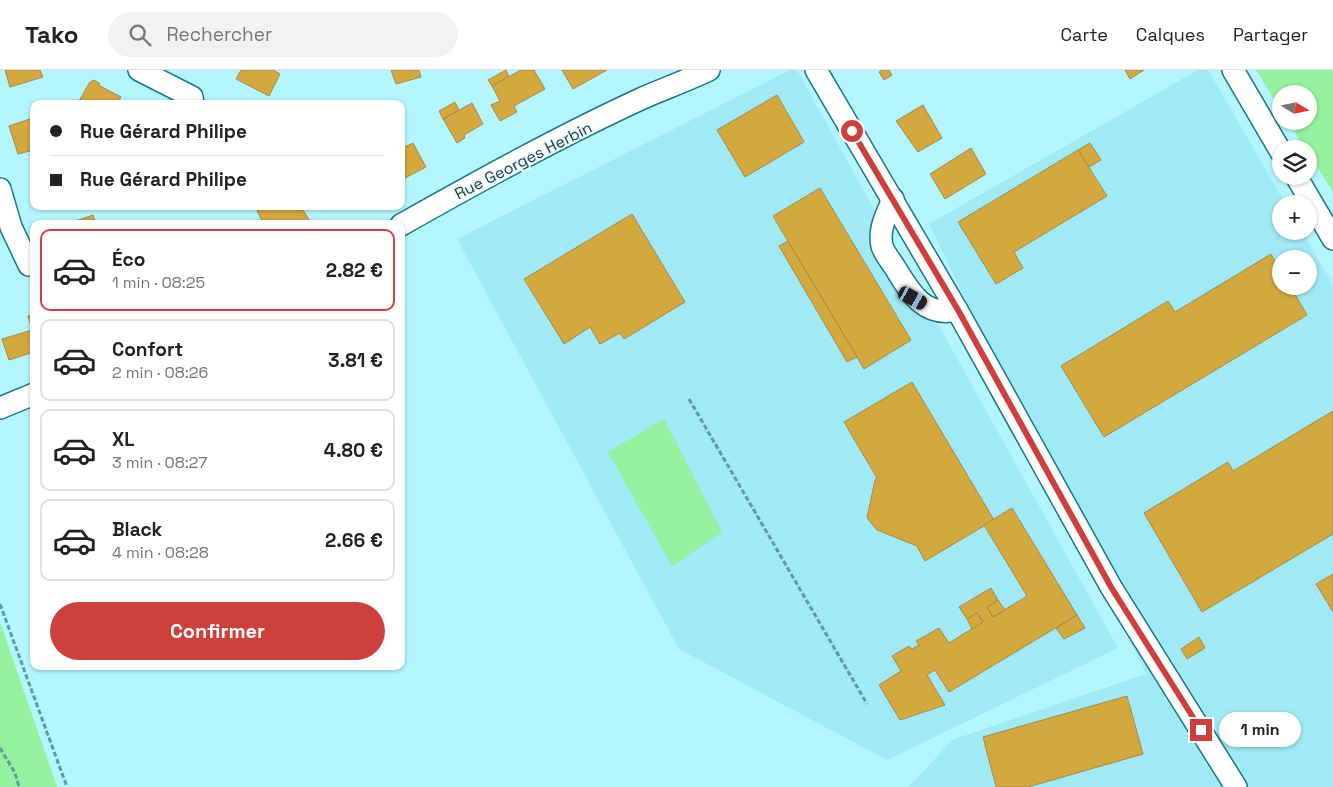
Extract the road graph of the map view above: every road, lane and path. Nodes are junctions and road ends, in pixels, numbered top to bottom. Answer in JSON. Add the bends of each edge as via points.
{"nodes":[{"id":1,"x":139,"y":70,"type":"edge"},
{"id":2,"x":672,"y":70,"type":"edge"},
{"id":3,"x":708,"y":70,"type":"edge"},
{"id":4,"x":816,"y":70,"type":"edge"},
{"id":5,"x":1233,"y":70,"type":"edge"},
{"id":6,"x":646,"y":97,"type":"junction"},
{"id":7,"x":192,"y":100,"type":"edge"},
{"id":8,"x":1274,"y":140,"type":"edge"},
{"id":9,"x":1301,"y":185,"type":"edge"},
{"id":10,"x":0,"y":189,"type":"edge"},
{"id":11,"x":893,"y":199,"type":"junction"},
{"id":12,"x":405,"y":223,"type":"edge"},
{"id":13,"x":1333,"y":239,"type":"edge"},
{"id":14,"x":29,"y":265,"type":"dead end"},
{"id":15,"x":958,"y":310,"type":"junction"},
{"id":16,"x":30,"y":396,"type":"edge"},
{"id":17,"x":689,"y":399,"type":"dead end"},
{"id":18,"x":0,"y":408,"type":"edge"},
{"id":19,"x":0,"y":604,"type":"edge"},
{"id":20,"x":866,"y":704,"type":"dead end"},
{"id":21,"x":0,"y":748,"type":"edge"},
{"id":22,"x":19,"y":787,"type":"edge"},
{"id":23,"x":67,"y":787,"type":"edge"},
{"id":24,"x":1236,"y":787,"type":"edge"}],
"edges":[{"from":1,"to":7,"type":"street"},
{"from":2,"to":6,"type":"street","name":"Rue Georges Herbin"},
{"from":3,"to":6,"type":"street","name":"Rue Georges Herbin"},
{"from":4,"to":11,"type":"street"},
{"from":5,"to":8,"type":"street"},
{"from":6,"to":12,"type":"street","name":"Rue Georges Herbin","via":[[488,176]]},
{"from":9,"to":13,"type":"street"},
{"from":10,"to":14,"type":"street","via":[[11,227]]},
{"from":11,"to":15,"type":"street"},
{"from":11,"to":15,"type":"street","via":[[882,226],[882,248],[913,298],[948,312]]},
{"from":15,"to":24,"type":"street","via":[[1111,587]]},
{"from":16,"to":18,"type":"street"},
{"from":17,"to":20,"type":"path"},
{"from":19,"to":23,"type":"path"},
{"from":21,"to":22,"type":"path","via":[[15,773]]}]}
